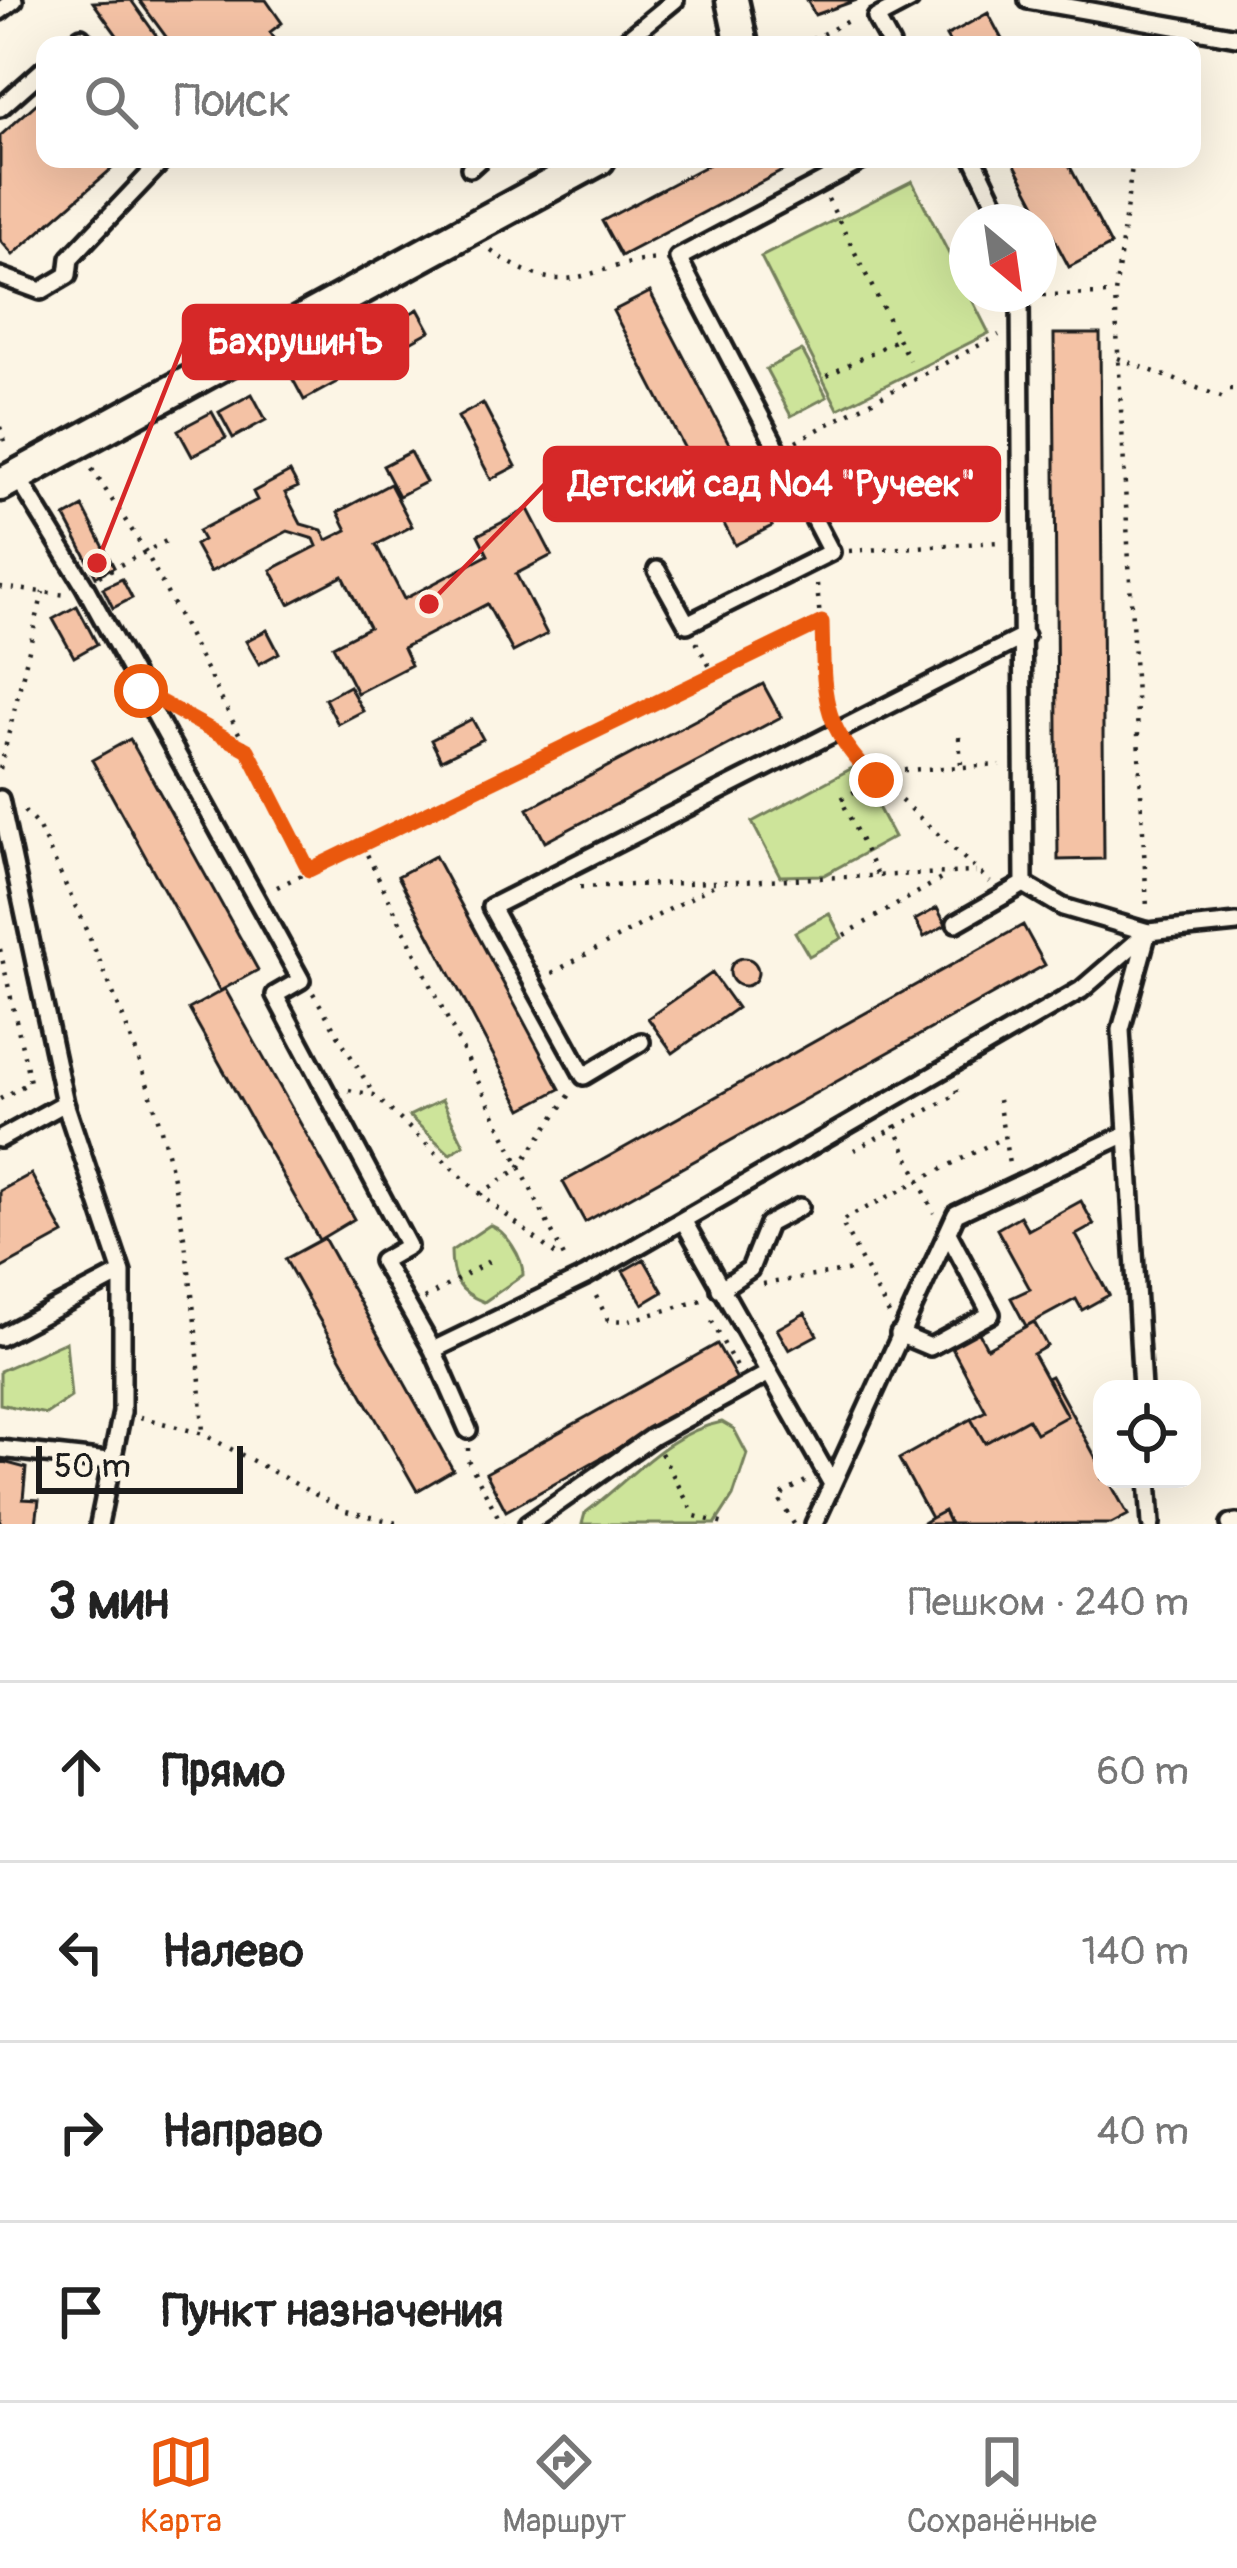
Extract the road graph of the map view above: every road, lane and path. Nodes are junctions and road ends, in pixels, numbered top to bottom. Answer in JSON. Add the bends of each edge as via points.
{"nodes":[{"id":1,"x":14,"y":0,"type":"edge"},
{"id":2,"x":675,"y":0,"type":"edge"},
{"id":3,"x":732,"y":0,"type":"edge"},
{"id":4,"x":910,"y":0,"type":"edge"},
{"id":5,"x":1028,"y":0,"type":"edge"},
{"id":6,"x":0,"y":10,"type":"edge"},
{"id":7,"x":876,"y":18,"type":"junction"},
{"id":8,"x":631,"y":36,"type":"edge"},
{"id":9,"x":740,"y":36,"type":"edge"},
{"id":10,"x":816,"y":36,"type":"edge"},
{"id":11,"x":886,"y":36,"type":"edge"},
{"id":12,"x":1237,"y":37,"type":"edge"},
{"id":13,"x":36,"y":76,"type":"edge"},
{"id":14,"x":0,"y":108,"type":"edge"},
{"id":15,"x":155,"y":168,"type":"edge"},
{"id":16,"x":582,"y":168,"type":"edge"},
{"id":17,"x":848,"y":168,"type":"edge"},
{"id":18,"x":978,"y":168,"type":"edge"},
{"id":19,"x":1132,"y":168,"type":"edge"},
{"id":20,"x":820,"y":183,"type":"junction"},
{"id":21,"x":995,"y":204,"type":"edge"},
{"id":22,"x":463,"y":232,"type":"junction"},
{"id":23,"x":632,"y":263,"type":"dead end"},
{"id":24,"x":0,"y":276,"type":"edge"},
{"id":25,"x":1057,"y":294,"type":"edge"},
{"id":26,"x":1115,"y":294,"type":"junction"},
{"id":27,"x":1020,"y":312,"type":"edge"},
{"id":28,"x":1020,"y":324,"type":"junction"},
{"id":29,"x":898,"y":339,"type":"junction"},
{"id":30,"x":1118,"y":358,"type":"junction"},
{"id":31,"x":909,"y":360,"type":"dead end"},
{"id":32,"x":827,"y":376,"type":"dead end"},
{"id":33,"x":1229,"y":400,"type":"dead end"},
{"id":34,"x":73,"y":441,"type":"junction"},
{"id":35,"x":778,"y":450,"type":"junction"},
{"id":36,"x":8,"y":480,"type":"edge"},
{"id":37,"x":172,"y":538,"type":"dead end"},
{"id":38,"x":1024,"y":541,"type":"junction"},
{"id":39,"x":146,"y":552,"type":"junction"},
{"id":40,"x":831,"y":552,"type":"junction"},
{"id":41,"x":814,"y":561,"type":"junction"},
{"id":42,"x":656,"y":570,"type":"dead end"},
{"id":43,"x":0,"y":587,"type":"edge"},
{"id":44,"x":87,"y":591,"type":"junction"},
{"id":45,"x":43,"y":592,"type":"junction"},
{"id":46,"x":822,"y":622,"type":"junction"},
{"id":47,"x":686,"y":624,"type":"junction"},
{"id":48,"x":1025,"y":636,"type":"junction"},
{"id":49,"x":714,"y":674,"type":"junction"},
{"id":50,"x":141,"y":691,"type":"junction"},
{"id":51,"x":835,"y":732,"type":"junction"},
{"id":52,"x":959,"y":736,"type":"dead end"},
{"id":53,"x":248,"y":750,"type":"junction"},
{"id":54,"x":962,"y":765,"type":"junction"},
{"id":55,"x":1022,"y":765,"type":"junction"},
{"id":56,"x":0,"y":769,"type":"edge"},
{"id":57,"x":868,"y":772,"type":"junction"},
{"id":58,"x":876,"y":780,"type":"junction"},
{"id":59,"x":6,"y":799,"type":"edge"},
{"id":60,"x":362,"y":844,"type":"junction"},
{"id":61,"x":309,"y":870,"type":"junction"},
{"id":62,"x":976,"y":872,"type":"junction"},
{"id":63,"x":952,"y":873,"type":"junction"},
{"id":64,"x":877,"y":874,"type":"junction"},
{"id":65,"x":7,"y":879,"type":"edge"},
{"id":66,"x":721,"y":881,"type":"junction"},
{"id":67,"x":1024,"y":884,"type":"junction"},
{"id":68,"x":525,"y":890,"type":"junction"},
{"id":69,"x":1004,"y":893,"type":"junction"},
{"id":70,"x":255,"y":898,"type":"junction"},
{"id":71,"x":956,"y":923,"type":"dead end"},
{"id":72,"x":1237,"y":923,"type":"edge"},
{"id":73,"x":1148,"y":932,"type":"junction"},
{"id":74,"x":844,"y":935,"type":"dead end"},
{"id":75,"x":0,"y":950,"type":"edge"},
{"id":76,"x":301,"y":980,"type":"junction"},
{"id":77,"x":533,"y":983,"type":"junction"},
{"id":78,"x":641,"y":1042,"type":"dead end"},
{"id":79,"x":946,"y":1068,"type":"junction"},
{"id":80,"x":322,"y":1084,"type":"junction"},
{"id":81,"x":374,"y":1095,"type":"junction"},
{"id":82,"x":569,"y":1097,"type":"dead end"},
{"id":83,"x":0,"y":1099,"type":"edge"},
{"id":84,"x":998,"y":1100,"type":"dead end"},
{"id":85,"x":886,"y":1102,"type":"junction"},
{"id":86,"x":65,"y":1103,"type":"junction"},
{"id":87,"x":895,"y":1128,"type":"junction"},
{"id":88,"x":1126,"y":1133,"type":"junction"},
{"id":89,"x":1004,"y":1137,"type":"junction"},
{"id":90,"x":0,"y":1139,"type":"edge"},
{"id":91,"x":854,"y":1150,"type":"dead end"},
{"id":92,"x":518,"y":1169,"type":"junction"},
{"id":93,"x":919,"y":1180,"type":"junction"},
{"id":94,"x":1013,"y":1187,"type":"junction"},
{"id":95,"x":480,"y":1194,"type":"junction"},
{"id":96,"x":800,"y":1207,"type":"dead end"},
{"id":97,"x":682,"y":1220,"type":"junction"},
{"id":98,"x":943,"y":1228,"type":"junction"},
{"id":99,"x":496,"y":1258,"type":"dead end"},
{"id":100,"x":852,"y":1270,"type":"dead end"},
{"id":101,"x":122,"y":1274,"type":"junction"},
{"id":102,"x":586,"y":1276,"type":"junction"},
{"id":103,"x":721,"y":1290,"type":"junction"},
{"id":104,"x":409,"y":1308,"type":"junction"},
{"id":105,"x":899,"y":1334,"type":"junction"},
{"id":106,"x":0,"y":1337,"type":"edge"},
{"id":107,"x":433,"y":1350,"type":"junction"},
{"id":108,"x":769,"y":1373,"type":"junction"},
{"id":109,"x":1141,"y":1380,"type":"edge"},
{"id":110,"x":745,"y":1385,"type":"junction"},
{"id":111,"x":122,"y":1412,"type":"junction"},
{"id":112,"x":468,"y":1430,"type":"joint"},
{"id":113,"x":203,"y":1434,"type":"junction"},
{"id":114,"x":652,"y":1437,"type":"junction"},
{"id":115,"x":0,"y":1449,"type":"edge"},
{"id":116,"x":108,"y":1461,"type":"junction"},
{"id":117,"x":801,"y":1484,"type":"dead end"},
{"id":118,"x":832,"y":1484,"type":"junction"},
{"id":119,"x":1149,"y":1488,"type":"edge"},
{"id":120,"x":99,"y":1524,"type":"edge"},
{"id":121,"x":401,"y":1524,"type":"edge"},
{"id":122,"x":502,"y":1524,"type":"edge"},
{"id":123,"x":528,"y":1524,"type":"edge"},
{"id":124,"x":724,"y":1524,"type":"edge"},
{"id":125,"x":794,"y":1524,"type":"edge"},
{"id":126,"x":814,"y":1524,"type":"edge"},
{"id":127,"x":1151,"y":1524,"type":"edge"}],
"edges":[{"from":1,"to":6,"type":"lane"},
{"from":2,"to":8,"type":"lane"},
{"from":3,"to":9,"type":"street"},
{"from":4,"to":7,"type":"lane"},
{"from":5,"to":12,"type":"lane"},
{"from":7,"to":10,"type":"path","via":[[847,18]]},
{"from":7,"to":11,"type":"lane"},
{"from":13,"to":14,"type":"lane"},
{"from":15,"to":24,"type":"lane","via":[[70,258],[68,275],[41,292]]},
{"from":16,"to":22,"type":"street"},
{"from":17,"to":20,"type":"lane"},
{"from":18,"to":21,"type":"lane"},
{"from":19,"to":26,"type":"path"},
{"from":20,"to":29,"type":"path"},
{"from":20,"to":35,"type":"lane","via":[[678,258]]},
{"from":22,"to":23,"type":"path","via":[[517,269],[566,283]]},
{"from":22,"to":34,"type":"street"},
{"from":25,"to":26,"type":"path"},
{"from":26,"to":30,"type":"path"},
{"from":27,"to":28,"type":"lane"},
{"from":28,"to":35,"type":"path"},
{"from":28,"to":38,"type":"lane"},
{"from":29,"to":31,"type":"path"},
{"from":29,"to":32,"type":"path"},
{"from":30,"to":33,"type":"path"},
{"from":30,"to":73,"type":"path"},
{"from":34,"to":36,"type":"street"},
{"from":34,"to":39,"type":"path"},
{"from":35,"to":40,"type":"lane"},
{"from":36,"to":44,"type":"lane"},
{"from":37,"to":39,"type":"path"},
{"from":38,"to":40,"type":"path"},
{"from":38,"to":48,"type":"lane"},
{"from":39,"to":44,"type":"path"},
{"from":39,"to":53,"type":"path"},
{"from":40,"to":41,"type":"lane"},
{"from":41,"to":46,"type":"path"},
{"from":41,"to":47,"type":"lane"},
{"from":42,"to":47,"type":"lane"},
{"from":43,"to":45,"type":"path"},
{"from":44,"to":45,"type":"path"},
{"from":44,"to":50,"type":"lane"},
{"from":45,"to":56,"type":"path"},
{"from":46,"to":49,"type":"path"},
{"from":46,"to":51,"type":"path","via":[[824,708]]},
{"from":47,"to":49,"type":"path"},
{"from":48,"to":51,"type":"lane"},
{"from":48,"to":55,"type":"lane"},
{"from":49,"to":60,"type":"path"},
{"from":50,"to":53,"type":"path"},
{"from":50,"to":70,"type":"lane"},
{"from":51,"to":57,"type":"path"},
{"from":51,"to":68,"type":"lane"},
{"from":52,"to":54,"type":"path"},
{"from":53,"to":61,"type":"path"},
{"from":54,"to":55,"type":"path"},
{"from":54,"to":57,"type":"path"},
{"from":55,"to":67,"type":"lane"},
{"from":57,"to":58,"type":"path"},
{"from":58,"to":62,"type":"path"},
{"from":58,"to":64,"type":"path","via":[[841,799]]},
{"from":59,"to":65,"type":"lane"},
{"from":59,"to":113,"type":"path","via":[[38,826],[142,1067],[181,1220]]},
{"from":60,"to":61,"type":"path"},
{"from":60,"to":92,"type":"path"},
{"from":61,"to":70,"type":"path"},
{"from":62,"to":63,"type":"path"},
{"from":62,"to":69,"type":"path"},
{"from":63,"to":64,"type":"path"},
{"from":63,"to":74,"type":"path"},
{"from":64,"to":66,"type":"path"},
{"from":65,"to":86,"type":"lane"},
{"from":66,"to":68,"type":"path"},
{"from":66,"to":77,"type":"path"},
{"from":67,"to":69,"type":"lane"},
{"from":67,"to":73,"type":"lane","via":[[1063,907]]},
{"from":68,"to":77,"type":"lane","via":[[491,907]]},
{"from":69,"to":71,"type":"lane"},
{"from":70,"to":76,"type":"lane"},
{"from":72,"to":73,"type":"lane"},
{"from":73,"to":79,"type":"lane","via":[[1081,990]]},
{"from":73,"to":88,"type":"lane","via":[[1121,1030]]},
{"from":75,"to":83,"type":"path","via":[[30,1082]]},
{"from":76,"to":80,"type":"lane","via":[[275,995]]},
{"from":76,"to":81,"type":"path"},
{"from":77,"to":78,"type":"lane","via":[[584,1076]]},
{"from":79,"to":85,"type":"lane"},
{"from":79,"to":87,"type":"path","via":[[958,1094]]},
{"from":80,"to":81,"type":"path"},
{"from":80,"to":104,"type":"lane","via":[[408,1246],[382,1261]]},
{"from":81,"to":95,"type":"path"},
{"from":82,"to":92,"type":"path"},
{"from":84,"to":89,"type":"path"},
{"from":85,"to":87,"type":"path"},
{"from":85,"to":97,"type":"lane"},
{"from":86,"to":90,"type":"lane"},
{"from":86,"to":101,"type":"lane"},
{"from":87,"to":91,"type":"path"},
{"from":87,"to":93,"type":"path"},
{"from":88,"to":94,"type":"lane"},
{"from":88,"to":109,"type":"lane"},
{"from":89,"to":93,"type":"path"},
{"from":89,"to":94,"type":"path"},
{"from":92,"to":95,"type":"path"},
{"from":92,"to":95,"type":"path","via":[[567,1264]]},
{"from":93,"to":98,"type":"path"},
{"from":93,"to":105,"type":"path","via":[[841,1221]]},
{"from":94,"to":98,"type":"lane"},
{"from":96,"to":103,"type":"lane","via":[[768,1224],[750,1269]]},
{"from":97,"to":102,"type":"lane"},
{"from":97,"to":103,"type":"lane"},
{"from":98,"to":105,"type":"lane"},
{"from":98,"to":105,"type":"lane","via":[[991,1314],[931,1347]]},
{"from":99,"to":104,"type":"path"},
{"from":100,"to":103,"type":"path"},
{"from":101,"to":106,"type":"lane"},
{"from":101,"to":111,"type":"lane"},
{"from":102,"to":107,"type":"lane"},
{"from":102,"to":110,"type":"path","via":[[608,1320],[628,1322],[700,1297]]},
{"from":103,"to":108,"type":"lane"},
{"from":104,"to":107,"type":"lane"},
{"from":105,"to":118,"type":"lane"},
{"from":107,"to":112,"type":"lane"},
{"from":108,"to":110,"type":"lane"},
{"from":108,"to":118,"type":"lane"},
{"from":110,"to":114,"type":"lane"},
{"from":111,"to":113,"type":"path"},
{"from":111,"to":116,"type":"lane"},
{"from":112,"to":122,"type":"path","via":[[468,1460]]},
{"from":113,"to":121,"type":"path","via":[[346,1511]]},
{"from":114,"to":123,"type":"lane"},
{"from":114,"to":124,"type":"path","via":[[695,1516]]},
{"from":115,"to":116,"type":"lane"},
{"from":116,"to":120,"type":"lane"},
{"from":117,"to":125,"type":"path","via":[[778,1497]]},
{"from":118,"to":126,"type":"lane"},
{"from":119,"to":127,"type":"lane"}]}
